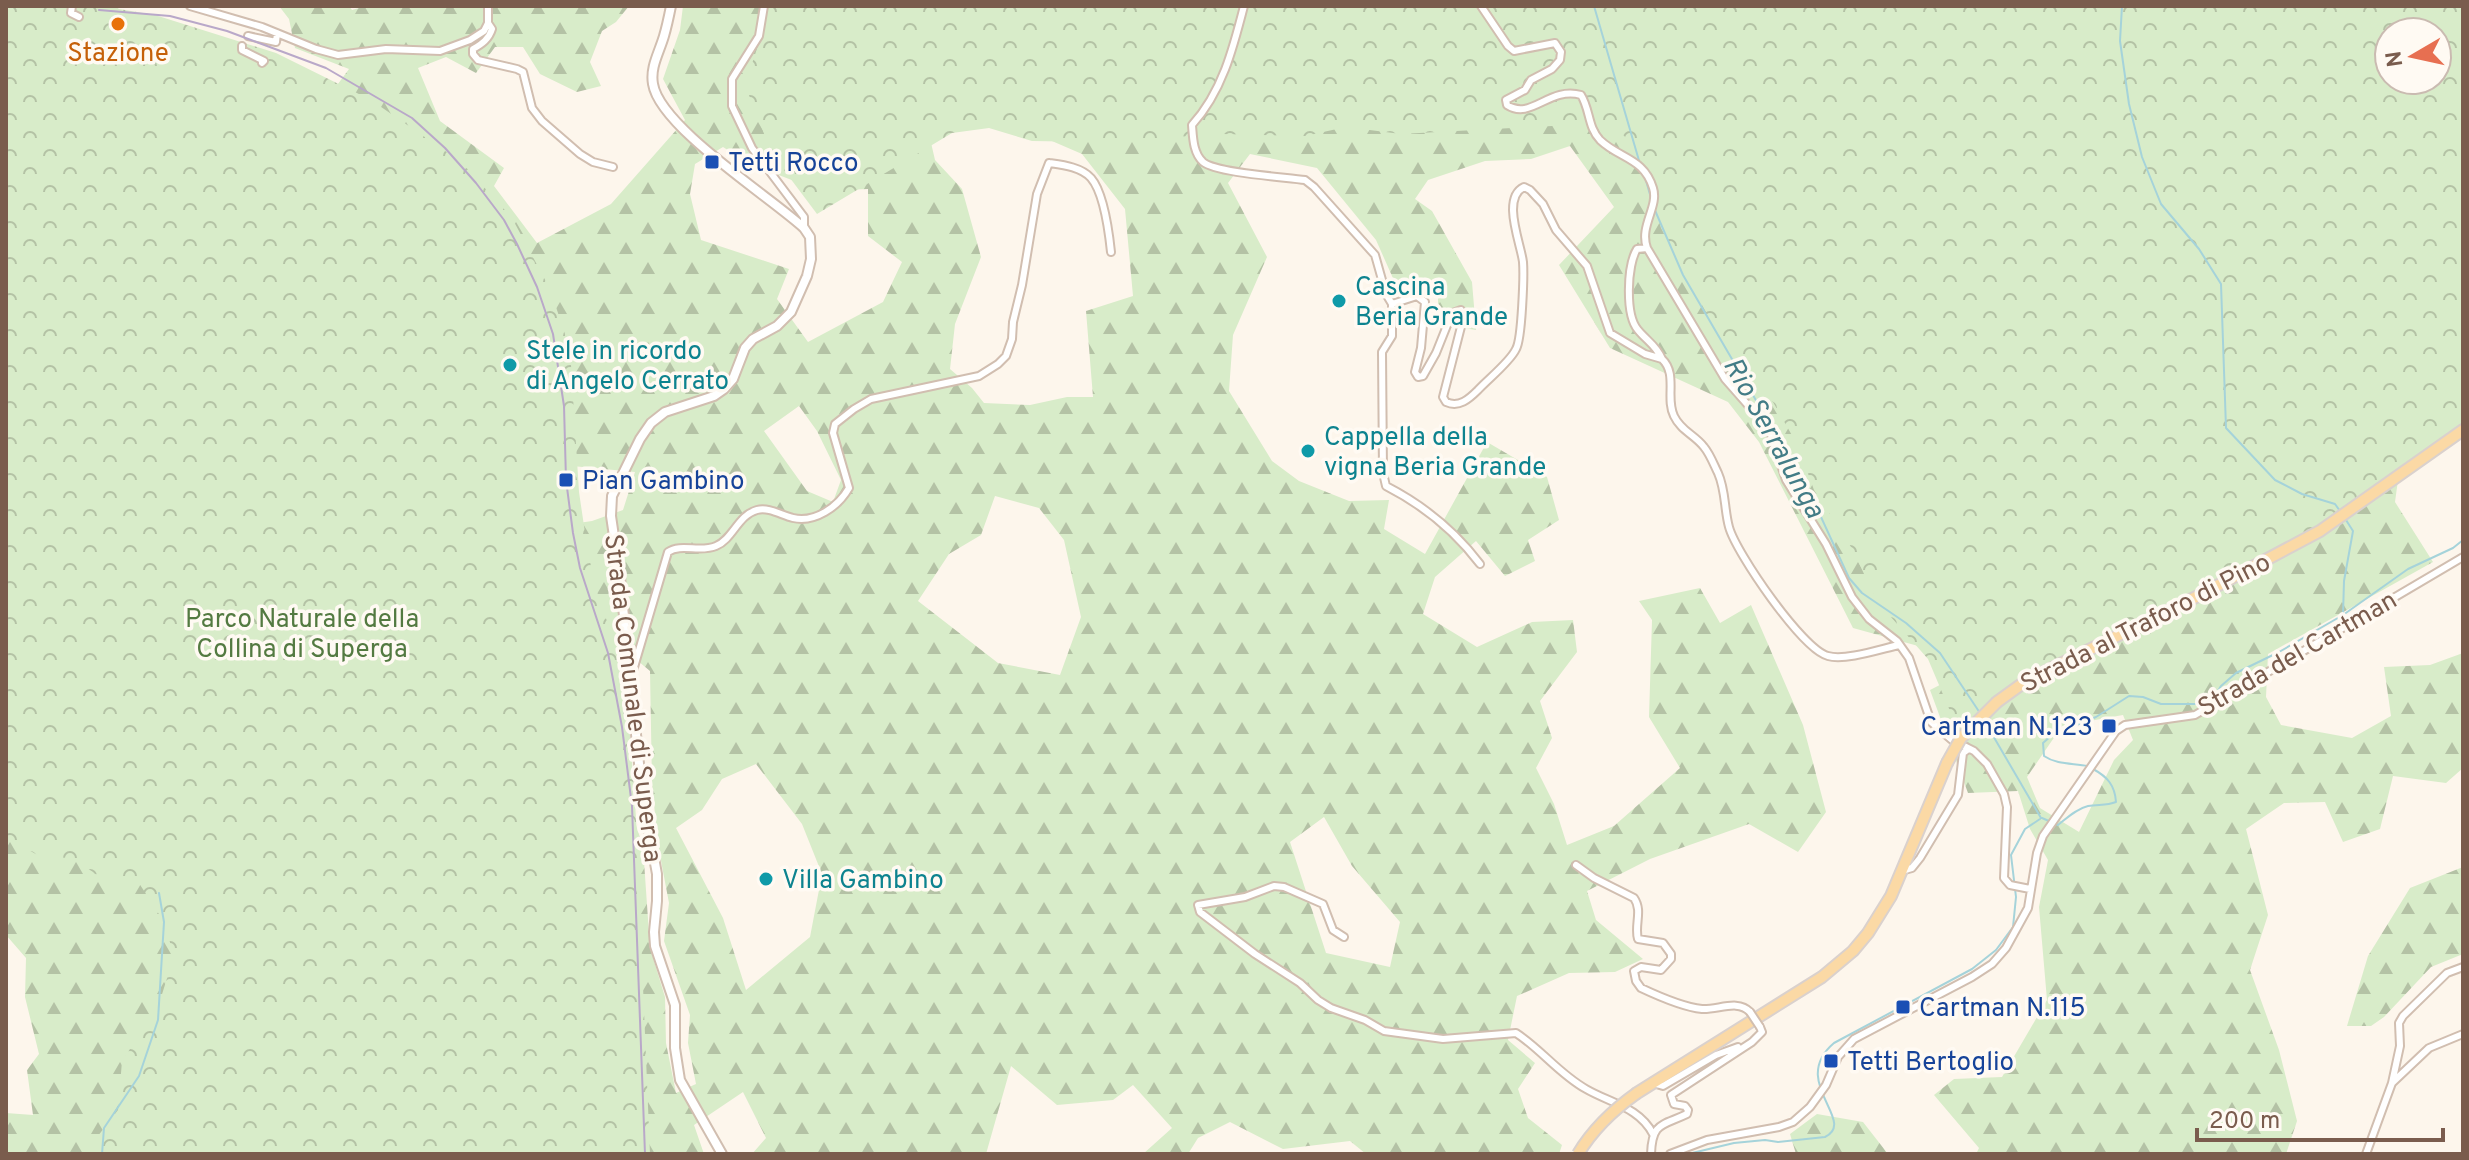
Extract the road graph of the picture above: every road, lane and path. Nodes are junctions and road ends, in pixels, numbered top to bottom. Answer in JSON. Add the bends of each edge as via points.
{"nodes":[{"id":1,"x":72,"y":6,"type":"edge"},
{"id":2,"x":190,"y":6,"type":"edge"},
{"id":3,"x":488,"y":6,"type":"edge"},
{"id":4,"x":671,"y":6,"type":"edge"},
{"id":5,"x":764,"y":6,"type":"edge"},
{"id":6,"x":1244,"y":6,"type":"edge"},
{"id":7,"x":1481,"y":6,"type":"edge"},
{"id":8,"x":79,"y":17,"type":"dead end"},
{"id":9,"x":488,"y":23,"type":"junction"},
{"id":10,"x":277,"y":33,"type":"junction"},
{"id":11,"x":248,"y":36,"type":"dead end"},
{"id":12,"x":242,"y":46,"type":"dead end"},
{"id":13,"x":262,"y":63,"type":"dead end"},
{"id":14,"x":613,"y":167,"type":"dead end"},
{"id":15,"x":804,"y":228,"type":"junction"},
{"id":16,"x":1647,"y":248,"type":"junction"},
{"id":17,"x":1111,"y":252,"type":"dead end"},
{"id":18,"x":1392,"y":304,"type":"junction"},
{"id":19,"x":1662,"y":359,"type":"junction"},
{"id":20,"x":2463,"y":430,"type":"edge"},
{"id":21,"x":2463,"y":557,"type":"edge"},
{"id":22,"x":1480,"y":564,"type":"dead end"},
{"id":23,"x":1899,"y":645,"type":"junction"},
{"id":24,"x":631,"y":682,"type":"junction"},
{"id":25,"x":1967,"y":750,"type":"junction"},
{"id":26,"x":1576,"y":865,"type":"dead end"},
{"id":27,"x":1901,"y":871,"type":"junction"},
{"id":28,"x":2030,"y":889,"type":"junction"},
{"id":29,"x":1344,"y":937,"type":"dead end"},
{"id":30,"x":2463,"y":967,"type":"edge"},
{"id":31,"x":2463,"y":1034,"type":"edge"},
{"id":32,"x":1752,"y":1042,"type":"junction"},
{"id":33,"x":1653,"y":1083,"type":"junction"},
{"id":34,"x":2392,"y":1083,"type":"junction"},
{"id":35,"x":1653,"y":1134,"type":"junction"},
{"id":36,"x":722,"y":1154,"type":"edge"},
{"id":37,"x":1578,"y":1154,"type":"edge"},
{"id":38,"x":1651,"y":1154,"type":"edge"},
{"id":39,"x":1670,"y":1154,"type":"edge"},
{"id":40,"x":2366,"y":1154,"type":"edge"}],
"edges":[{"from":1,"to":8,"type":"street","via":[[71,13]]},
{"from":2,"to":10,"type":"street"},
{"from":3,"to":9,"type":"street"},
{"from":4,"to":15,"type":"street","via":[[652,68],[653,86],[664,109],[681,129]]},
{"from":5,"to":15,"type":"street","via":[[759,36],[732,79],[732,106],[752,148],[804,217]]},
{"from":6,"to":18,"type":"street","via":[[1218,91],[1192,125],[1194,147],[1203,162],[1217,168],[1305,180],[1314,187],[1375,255]]},
{"from":7,"to":16,"type":"street","via":[[1514,51],[1555,43],[1561,52],[1552,69],[1531,80],[1525,90],[1506,100],[1507,105],[1525,110],[1561,93],[1581,95],[1598,138],[1641,164],[1654,196],[1647,217]]},
{"from":9,"to":10,"type":"street","via":[[470,40],[440,51],[386,49],[338,55]]},
{"from":9,"to":14,"type":"street","via":[[490,35],[473,49],[478,60],[523,72],[528,98],[542,121],[580,154]]},
{"from":10,"to":11,"type":"street","via":[[276,42]]},
{"from":12,"to":13,"type":"street"},
{"from":15,"to":24,"type":"street","name":"Strada Comunale di Superga","via":[[811,259],[791,312],[745,348],[724,389],[665,412],[651,423],[612,496]]},
{"from":16,"to":19,"type":"street","via":[[1637,249],[1631,258],[1629,312]]},
{"from":16,"to":23,"type":"street","via":[[1725,379],[1769,429],[1786,480],[1852,597]]},
{"from":17,"to":24,"type":"street","via":[[1093,180],[1049,163],[1037,194],[1006,356],[979,376],[871,399],[835,424],[849,488],[832,508],[804,519],[767,509],[753,511],[717,546],[668,552]]},
{"from":18,"to":19,"type":"street","via":[[1417,296],[1425,302],[1418,377],[1436,353],[1453,313],[1461,310],[1443,397],[1451,405],[1468,400],[1516,349],[1520,334],[1523,262],[1513,213],[1516,194],[1524,187],[1543,204],[1556,230],[1587,266],[1610,333]]},
{"from":18,"to":22,"type":"street","via":[[1392,336],[1382,352],[1386,486],[1430,513]]},
{"from":19,"to":23,"type":"street","via":[[1671,381],[1673,414],[1704,447],[1717,471],[1740,554],[1798,631],[1827,656]]},
{"from":20,"to":27,"type":"main road","name":"Strada al Traforo di Pino","bridge":true,"via":[[2320,531],[2026,681],[1997,702],[1961,738]]},
{"from":21,"to":28,"type":"street","name":"Strada del Cartman","via":[[2195,715],[2125,725],[2116,731],[2048,830]]},
{"from":23,"to":25,"type":"street","via":[[1909,658],[1931,722]]},
{"from":24,"to":36,"type":"street","name":"Strada Comunale di Superga","via":[[657,874],[655,946],[675,1005],[677,1071]]},
{"from":25,"to":27,"type":"street","via":[[1958,795],[1920,858]]},
{"from":25,"to":28,"type":"street","via":[[1987,764],[2004,794],[2004,878],[2010,885]]},
{"from":26,"to":32,"type":"street","bridge":true,"via":[[1634,898],[1638,939],[1663,943],[1671,954],[1661,970],[1634,971],[1641,988],[1697,1008],[1744,1006],[1762,1032]]},
{"from":27,"to":33,"type":"main road","name":"Strada al Traforo di Pino","via":[[1880,915],[1839,965]]},
{"from":28,"to":39,"type":"street","name":"Strada del Cartman","via":[[2028,908],[1992,964],[1854,1039],[1810,1107],[1793,1122],[1707,1140]]},
{"from":29,"to":35,"type":"street","via":[[1333,930],[1323,904],[1284,887],[1198,905],[1237,941],[1331,1008],[1391,1034],[1449,1039],[1516,1033],[1573,1082],[1630,1109]]},
{"from":30,"to":34,"type":"street","via":[[2447,973],[2403,1016]]},
{"from":31,"to":34,"type":"street","via":[[2429,1048]]},
{"from":32,"to":33,"type":"street","via":[[1716,1055],[1663,1086]]},
{"from":32,"to":35,"type":"street","via":[[1674,1091],[1672,1102],[1685,1106],[1687,1114],[1657,1127]]},
{"from":33,"to":37,"type":"main road","name":"Strada al Traforo di Pino","bridge":true,"via":[[1613,1111]]},
{"from":34,"to":40,"type":"street"},
{"from":35,"to":38,"type":"street"}]}
